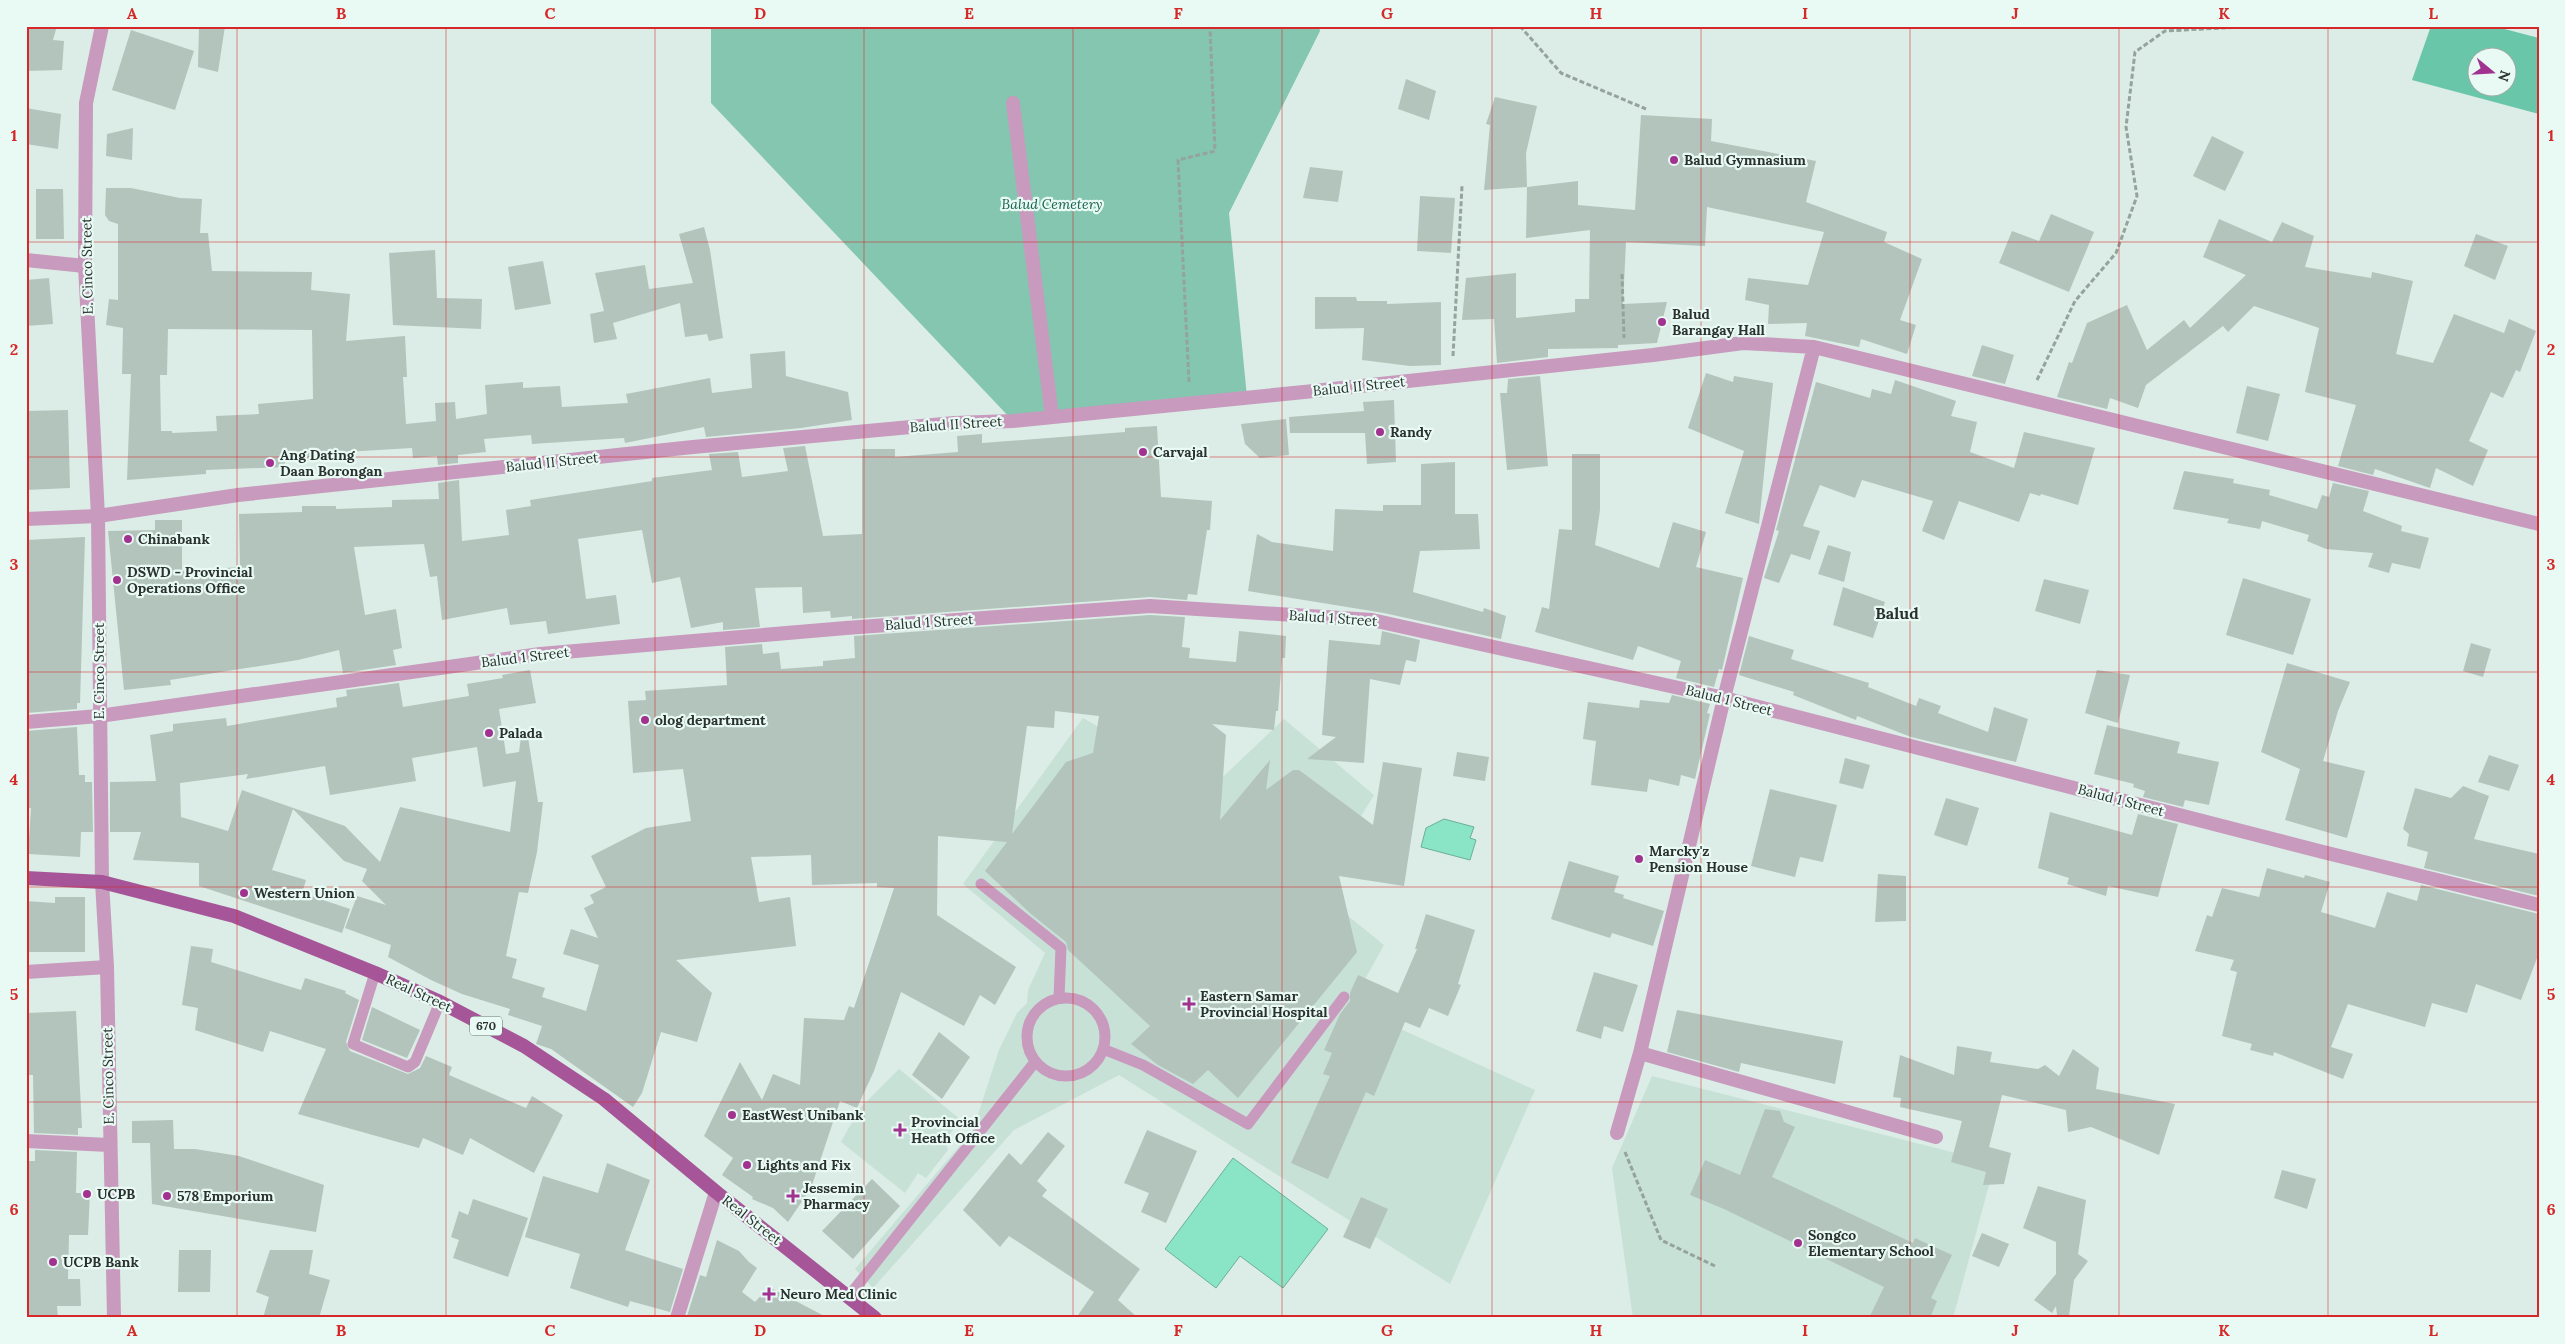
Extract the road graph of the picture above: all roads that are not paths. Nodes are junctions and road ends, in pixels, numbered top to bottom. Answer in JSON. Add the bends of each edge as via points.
{"nodes":[{"id":1,"x":102,"y":26,"type":"edge"},
{"id":2,"x":1013,"y":103,"type":"dead end"},
{"id":3,"x":26,"y":260,"type":"edge"},
{"id":4,"x":85,"y":266,"type":"junction"},
{"id":5,"x":1814,"y":347,"type":"junction"},
{"id":6,"x":1052,"y":417,"type":"junction"},
{"id":7,"x":98,"y":516,"type":"junction"},
{"id":8,"x":26,"y":519,"type":"edge"},
{"id":9,"x":2539,"y":524,"type":"edge"},
{"id":10,"x":1724,"y":698,"type":"junction"},
{"id":11,"x":99,"y":716,"type":"junction"},
{"id":12,"x":26,"y":722,"type":"edge"},
{"id":13,"x":26,"y":878,"type":"edge"},
{"id":14,"x":102,"y":882,"type":"junction"},
{"id":15,"x":981,"y":884,"type":"dead end"},
{"id":16,"x":2539,"y":905,"type":"edge"},
{"id":17,"x":106,"y":967,"type":"junction"},
{"id":18,"x":26,"y":972,"type":"edge"},
{"id":19,"x":375,"y":973,"type":"junction"},
{"id":20,"x":1344,"y":997,"type":"dead end"},
{"id":21,"x":1059,"y":998,"type":"junction"},
{"id":22,"x":440,"y":1002,"type":"junction"},
{"id":23,"x":1103,"y":1049,"type":"junction"},
{"id":24,"x":1640,"y":1053,"type":"junction"},
{"id":25,"x":1035,"y":1062,"type":"junction"},
{"id":26,"x":1617,"y":1133,"type":"road end"},
{"id":27,"x":1936,"y":1137,"type":"dead end"},
{"id":28,"x":26,"y":1141,"type":"edge"},
{"id":29,"x":109,"y":1144,"type":"junction"},
{"id":30,"x":716,"y":1192,"type":"junction"},
{"id":31,"x":849,"y":1296,"type":"junction"},
{"id":32,"x":114,"y":1318,"type":"edge"},
{"id":33,"x":677,"y":1318,"type":"edge"},
{"id":34,"x":875,"y":1318,"type":"edge"}],
"edges":[{"from":1,"to":4,"type":"street","name":"E. Cinco Street","via":[[86,103]]},
{"from":2,"to":6,"type":"street"},
{"from":3,"to":4,"type":"street"},
{"from":4,"to":7,"type":"street","name":"E. Cinco Street"},
{"from":5,"to":6,"type":"street","name":"Balud II Street","via":[[1743,343]]},
{"from":5,"to":9,"type":"street","name":"Balud II Street"},
{"from":5,"to":10,"type":"street"},
{"from":6,"to":7,"type":"street","name":"Balud II Street","via":[[693,446],[238,495]]},
{"from":7,"to":8,"type":"street","name":"Balud II Street"},
{"from":7,"to":11,"type":"street","name":"E. Cinco Street"},
{"from":10,"to":11,"type":"street","name":"Balud 1 Street","via":[[1372,620],[1150,606],[540,654]]},
{"from":10,"to":16,"type":"street","name":"Balud 1 Street"},
{"from":10,"to":24,"type":"street"},
{"from":11,"to":12,"type":"street","name":"Balud 1 Street"},
{"from":11,"to":14,"type":"street","name":"E. Cinco Street"},
{"from":13,"to":14,"type":"main road","name":"Real Street","number":"670"},
{"from":14,"to":17,"type":"street","name":"E. Cinco Street"},
{"from":14,"to":19,"type":"main road","name":"Real Street","number":"670","via":[[234,916]]},
{"from":15,"to":21,"type":"lane","via":[[1061,948]]},
{"from":17,"to":18,"type":"street"},
{"from":17,"to":29,"type":"street","name":"E. Cinco Street"},
{"from":19,"to":22,"type":"main road","name":"Real Street","number":"670"},
{"from":19,"to":22,"type":"lane","via":[[353,1044],[408,1067],[415,1062]]},
{"from":20,"to":23,"type":"lane","via":[[1248,1124],[1143,1065]]},
{"from":21,"to":23,"type":"lane","via":[[1076,998],[1094,1008],[1104,1026]]},
{"from":21,"to":25,"type":"lane","via":[[1045,1002],[1030,1019],[1026,1042]]},
{"from":22,"to":30,"type":"main road","name":"Real Street","number":"670","via":[[524,1046],[604,1099]]},
{"from":23,"to":25,"type":"lane","via":[[1089,1068],[1067,1076],[1044,1070]]},
{"from":24,"to":26,"type":"street"},
{"from":24,"to":27,"type":"street"},
{"from":25,"to":31,"type":"lane"},
{"from":28,"to":29,"type":"street"},
{"from":29,"to":32,"type":"street","name":"E. Cinco Street"},
{"from":30,"to":31,"type":"main road","name":"Real Street","number":"670"},
{"from":30,"to":33,"type":"street"},
{"from":31,"to":34,"type":"main road","name":"Real Street","number":"670"}]}
